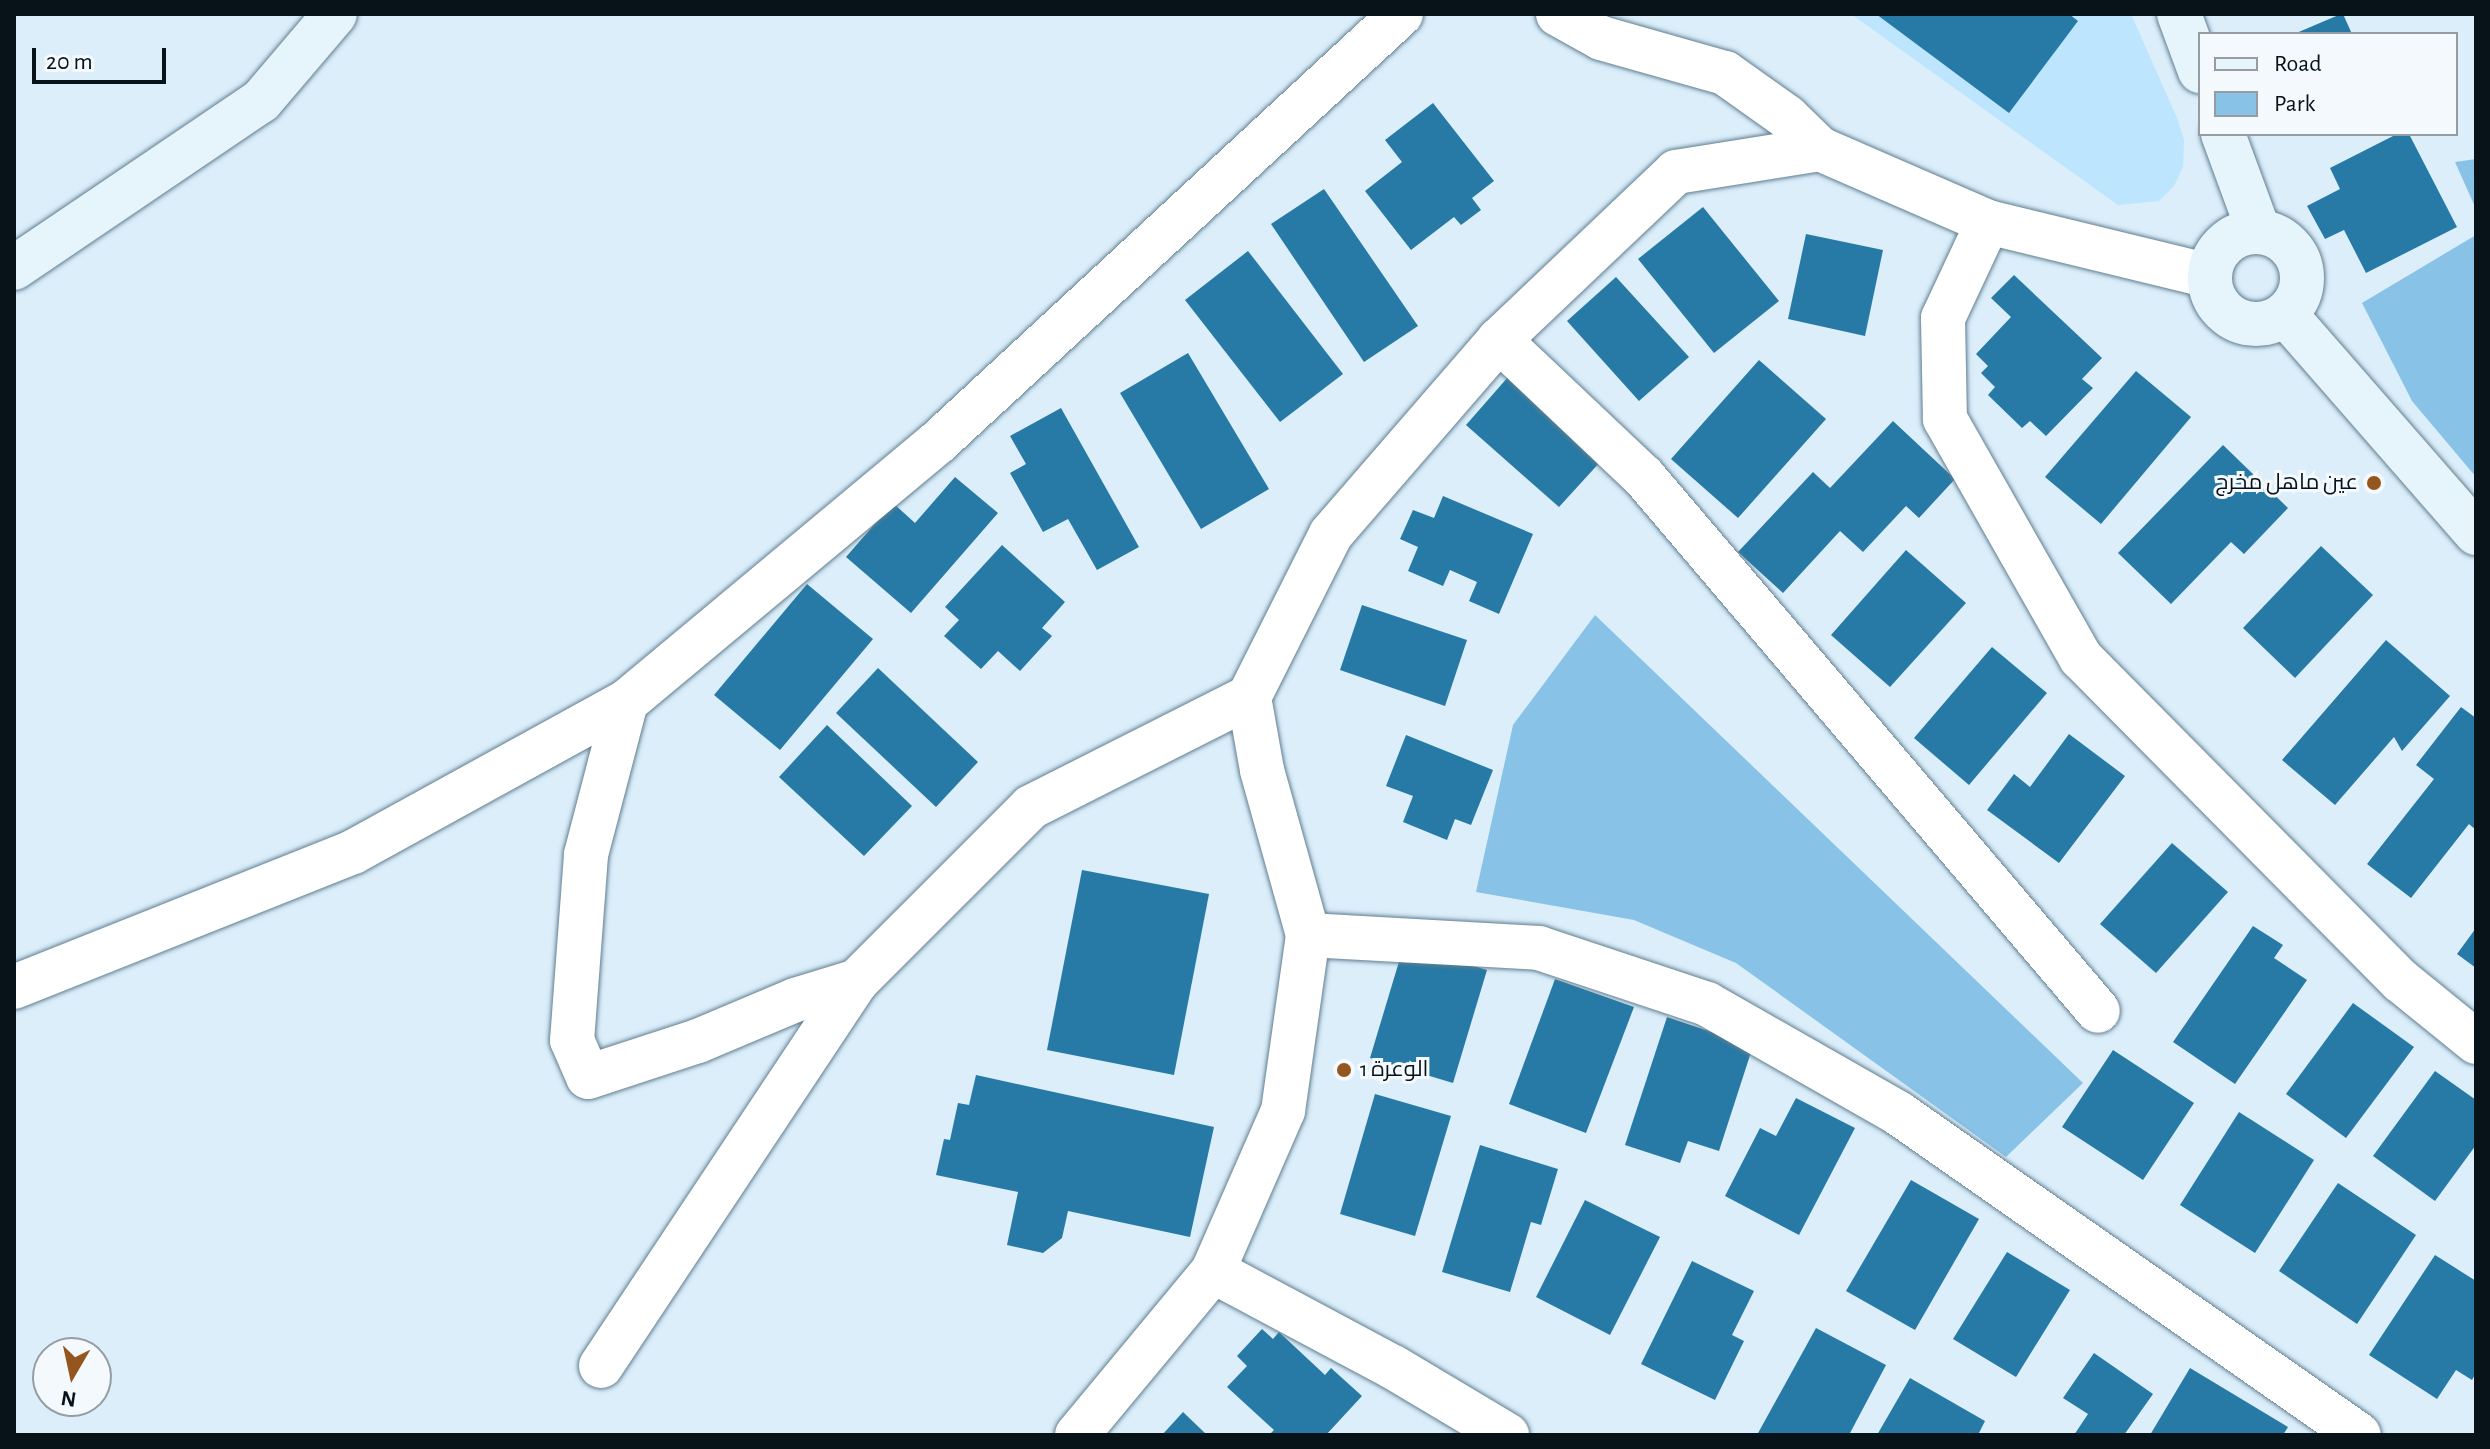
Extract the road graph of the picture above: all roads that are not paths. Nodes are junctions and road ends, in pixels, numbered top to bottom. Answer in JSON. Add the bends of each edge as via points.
{"nodes":[{"id":1,"x":335,"y":14,"type":"edge"},
{"id":2,"x":1401,"y":14,"type":"edge"},
{"id":3,"x":1558,"y":14,"type":"edge"},
{"id":4,"x":2179,"y":14,"type":"edge"},
{"id":5,"x":2198,"y":66,"type":"edge"},
{"id":6,"x":2224,"y":136,"type":"edge"},
{"id":7,"x":1820,"y":149,"type":"junction"},
{"id":8,"x":1988,"y":222,"type":"junction"},
{"id":9,"x":2259,"y":232,"type":"junction"},
{"id":10,"x":14,"y":268,"type":"edge"},
{"id":11,"x":2210,"y":276,"type":"junction"},
{"id":12,"x":2285,"y":314,"type":"junction"},
{"id":13,"x":1499,"y":340,"type":"junction"},
{"id":14,"x":2476,"y":533,"type":"edge"},
{"id":15,"x":1249,"y":697,"type":"junction"},
{"id":16,"x":626,"y":702,"type":"junction"},
{"id":17,"x":1308,"y":935,"type":"junction"},
{"id":18,"x":857,"y":981,"type":"junction"},
{"id":19,"x":14,"y":987,"type":"edge"},
{"id":20,"x":2098,"y":1011,"type":"dead end"},
{"id":21,"x":2476,"y":1042,"type":"edge"},
{"id":22,"x":1213,"y":1271,"type":"junction"},
{"id":23,"x":601,"y":1366,"type":"dead end"},
{"id":24,"x":1077,"y":1435,"type":"edge"},
{"id":25,"x":1507,"y":1435,"type":"edge"},
{"id":26,"x":2359,"y":1435,"type":"edge"}],
"edges":[{"from":1,"to":10,"type":"street","via":[[261,101]]},
{"from":2,"to":16,"type":"street","via":[[937,443]]},
{"from":3,"to":7,"type":"street","via":[[1601,38],[1725,73],[1787,117]]},
{"from":4,"to":5,"type":"street"},
{"from":6,"to":9,"type":"street"},
{"from":7,"to":8,"type":"street"},
{"from":7,"to":13,"type":"street","via":[[1676,172]]},
{"from":8,"to":11,"type":"street"},
{"from":8,"to":21,"type":"street","via":[[1943,318],[1945,419],[2081,658],[2401,981]]},
{"from":9,"to":11,"type":"street","via":[[2220,249]]},
{"from":9,"to":12,"type":"street","via":[[2274,236],[2297,257],[2301,288]]},
{"from":11,"to":12,"type":"street","via":[[2211,291],[2229,315],[2257,324]]},
{"from":12,"to":14,"type":"street"},
{"from":13,"to":15,"type":"street","via":[[1331,534]]},
{"from":13,"to":20,"type":"street","via":[[1643,476]]},
{"from":15,"to":17,"type":"street","via":[[1262,770]]},
{"from":15,"to":18,"type":"street","via":[[1031,807]]},
{"from":16,"to":18,"type":"street","via":[[586,855],[572,1040],[588,1077]]},
{"from":16,"to":19,"type":"street","via":[[353,852]]},
{"from":17,"to":22,"type":"street","via":[[1283,1111]]},
{"from":17,"to":26,"type":"street","via":[[1539,948],[1707,1004],[1898,1113]]},
{"from":18,"to":23,"type":"street"},
{"from":22,"to":24,"type":"street"},
{"from":22,"to":25,"type":"street"}]}
